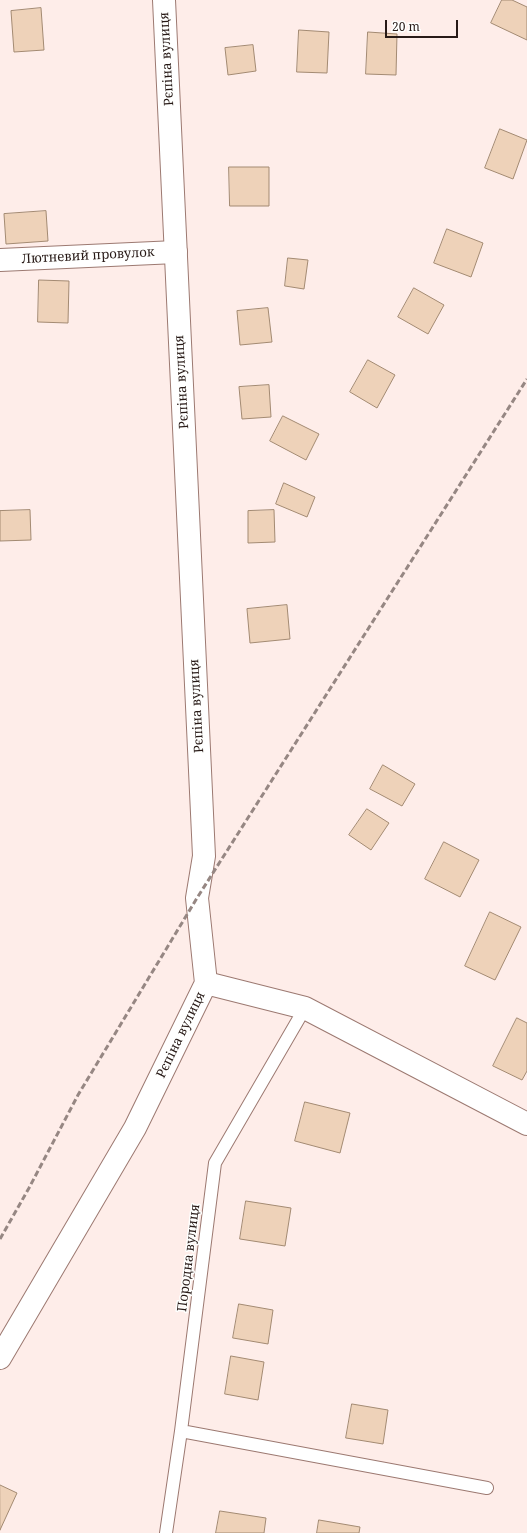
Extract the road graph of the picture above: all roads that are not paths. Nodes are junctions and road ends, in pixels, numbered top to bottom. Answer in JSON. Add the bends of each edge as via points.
{"nodes":[{"id":1,"x":164,"y":0,"type":"edge"},
{"id":2,"x":176,"y":252,"type":"junction"},
{"id":3,"x":0,"y":260,"type":"edge"},
{"id":4,"x":206,"y":983,"type":"junction"},
{"id":5,"x":305,"y":1008,"type":"junction"},
{"id":6,"x":527,"y":1124,"type":"edge"},
{"id":7,"x":0,"y":1358,"type":"edge"},
{"id":8,"x":181,"y":1431,"type":"junction"},
{"id":9,"x":487,"y":1488,"type":"dead end"},
{"id":10,"x":166,"y":1533,"type":"edge"}],
"edges":[{"from":1,"to":2,"type":"street","name":"Рєпіна вулиця"},
{"from":2,"to":3,"type":"street","name":"Лютневий провулок"},
{"from":2,"to":4,"type":"street","name":"Рєпіна вулиця","via":[[204,856],[197,898]]},
{"from":4,"to":5,"type":"street"},
{"from":4,"to":7,"type":"street","name":"Рєпіна вулиця","via":[[135,1128]]},
{"from":5,"to":6,"type":"street"},
{"from":5,"to":8,"type":"lane","name":"Породна вулиця","via":[[215,1162]]},
{"from":8,"to":9,"type":"lane"},
{"from":8,"to":10,"type":"lane","name":"Породна вулиця"}]}
